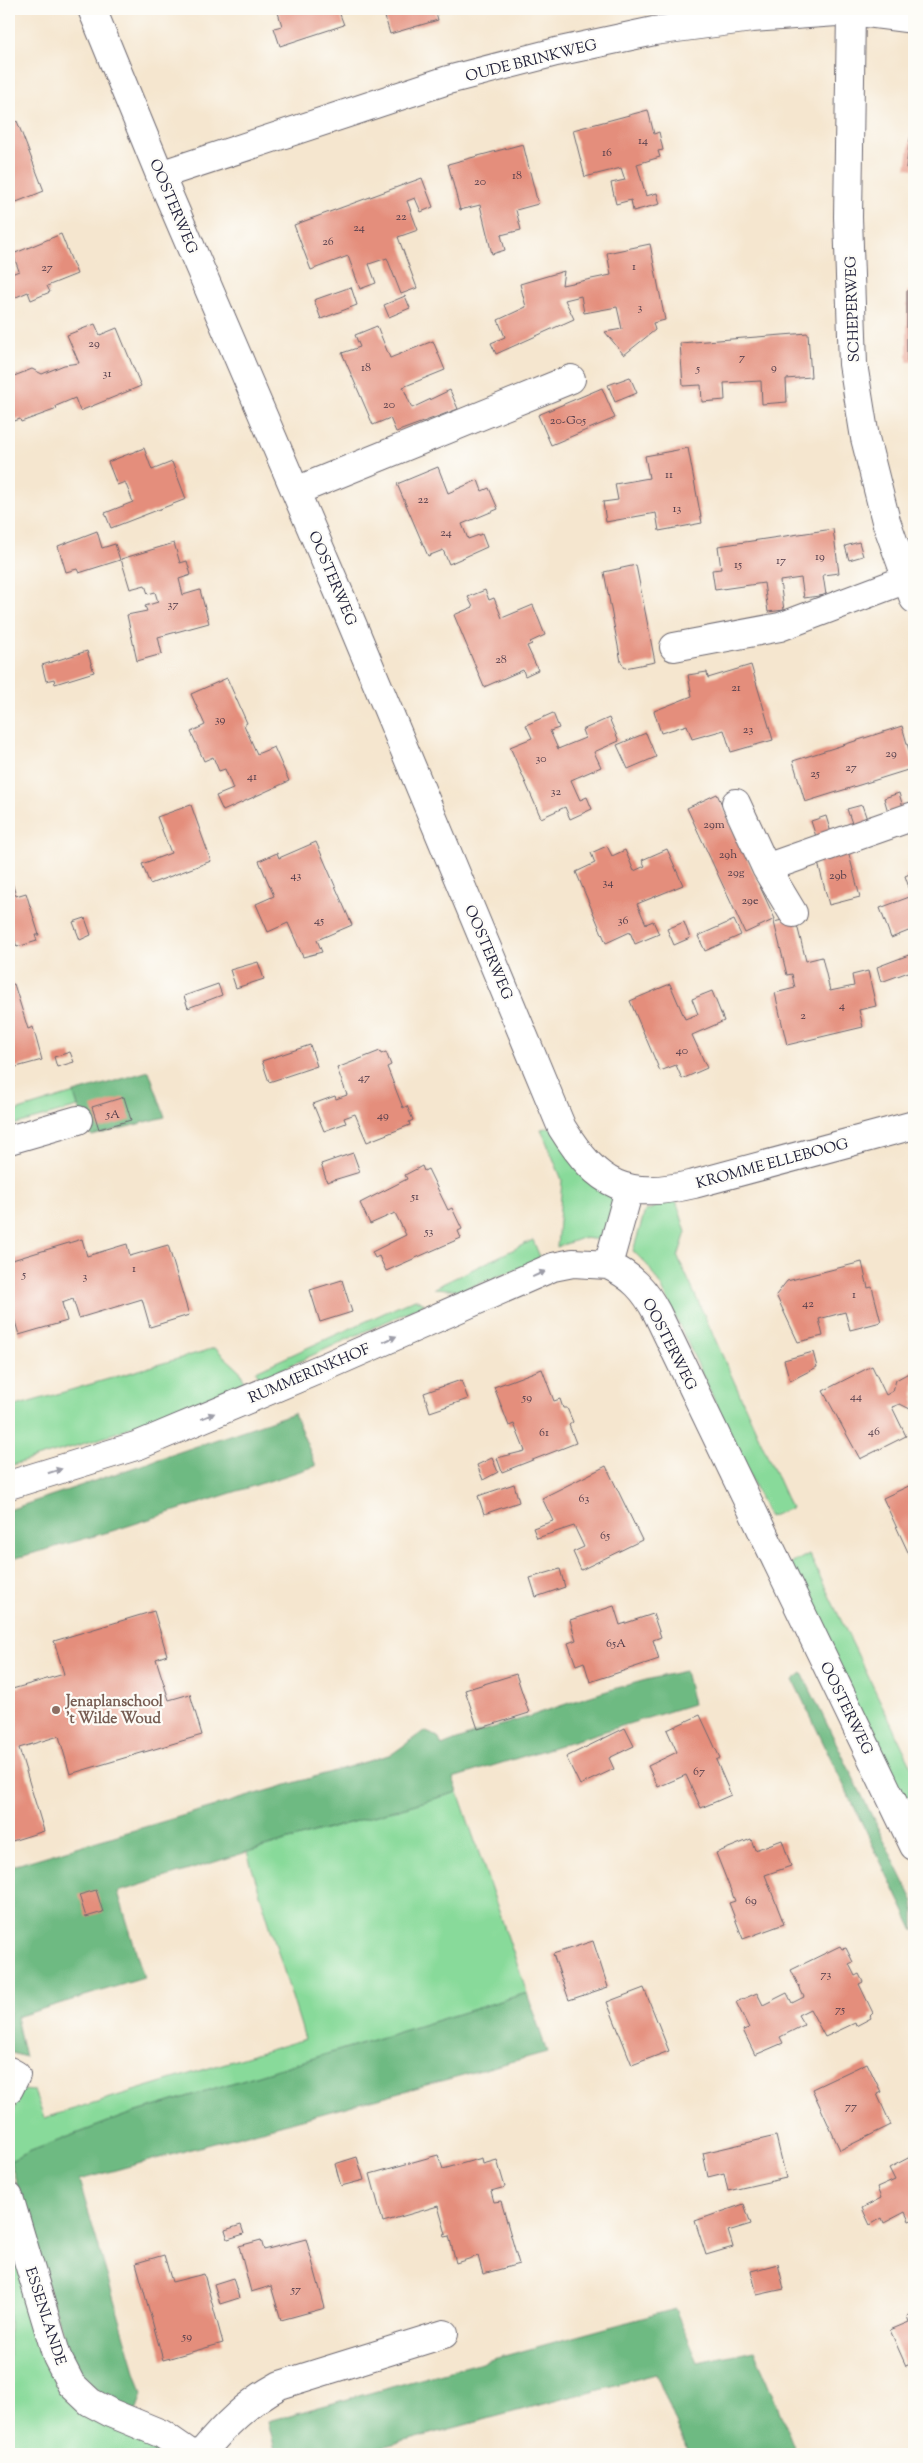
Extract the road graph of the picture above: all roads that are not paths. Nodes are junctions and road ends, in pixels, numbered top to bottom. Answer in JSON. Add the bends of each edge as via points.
{"nodes":[{"id":1,"x":92,"y":9,"type":"edge"},
{"id":2,"x":851,"y":11,"type":"junction"},
{"id":3,"x":914,"y":19,"type":"edge"},
{"id":4,"x":160,"y":175,"type":"junction"},
{"id":5,"x":571,"y":379,"type":"dead end"},
{"id":6,"x":296,"y":491,"type":"junction"},
{"id":7,"x":911,"y":589,"type":"edge"},
{"id":8,"x":674,"y":647,"type":"dead end"},
{"id":9,"x":736,"y":803,"type":"dead end"},
{"id":10,"x":914,"y":816,"type":"edge"},
{"id":11,"x":766,"y":868,"type":"junction"},
{"id":12,"x":793,"y":913,"type":"dead end"},
{"id":13,"x":78,"y":1120,"type":"dead end"},
{"id":14,"x":914,"y":1125,"type":"edge"},
{"id":15,"x":9,"y":1140,"type":"edge"},
{"id":16,"x":628,"y":1190,"type":"junction"},
{"id":17,"x":608,"y":1265,"type":"junction"},
{"id":18,"x":9,"y":1485,"type":"edge"},
{"id":19,"x":914,"y":1846,"type":"edge"},
{"id":20,"x":9,"y":2197,"type":"edge"},
{"id":21,"x":444,"y":2334,"type":"dead end"},
{"id":22,"x":191,"y":2454,"type":"edge"},
{"id":23,"x":201,"y":2454,"type":"edge"}],
"edges":[{"from":1,"to":4,"type":"street","name":"OOSTERWEG"},
{"from":2,"to":3,"type":"street","name":"OUDE BRINKWEG"},
{"from":2,"to":4,"type":"street","name":"OUDE BRINKWEG","via":[[752,18],[654,31],[556,52],[439,83]]},
{"from":2,"to":7,"type":"street","name":"SCHEPERWEG","via":[[848,217],[853,364],[865,438],[886,520]]},
{"from":4,"to":6,"type":"street","name":"OOSTERWEG"},
{"from":5,"to":6,"type":"street"},
{"from":6,"to":16,"type":"street","name":"OOSTERWEG","via":[[562,1128],[576,1150],[595,1170]]},
{"from":7,"to":8,"type":"street","via":[[780,627]]},
{"from":9,"to":11,"type":"street"},
{"from":10,"to":11,"type":"street"},
{"from":11,"to":12,"type":"street"},
{"from":13,"to":15,"type":"street"},
{"from":14,"to":16,"type":"street","name":"KROMME ELLEBOOG","via":[[678,1188]]},
{"from":16,"to":17,"type":"street"},
{"from":18,"to":17,"type":"street","name":"RUMMERINKHOF","one_way":true,"via":[[139,1445],[553,1268],[573,1263]]},
{"from":17,"to":19,"type":"street","name":"OOSTERWEG","via":[[636,1281],[657,1313]]},
{"from":20,"to":22,"type":"street","name":"ESSENLANDE","via":[[57,2357],[71,2384],[90,2402],[162,2434]]},
{"from":21,"to":23,"type":"street","via":[[280,2385],[242,2410]]}]}
